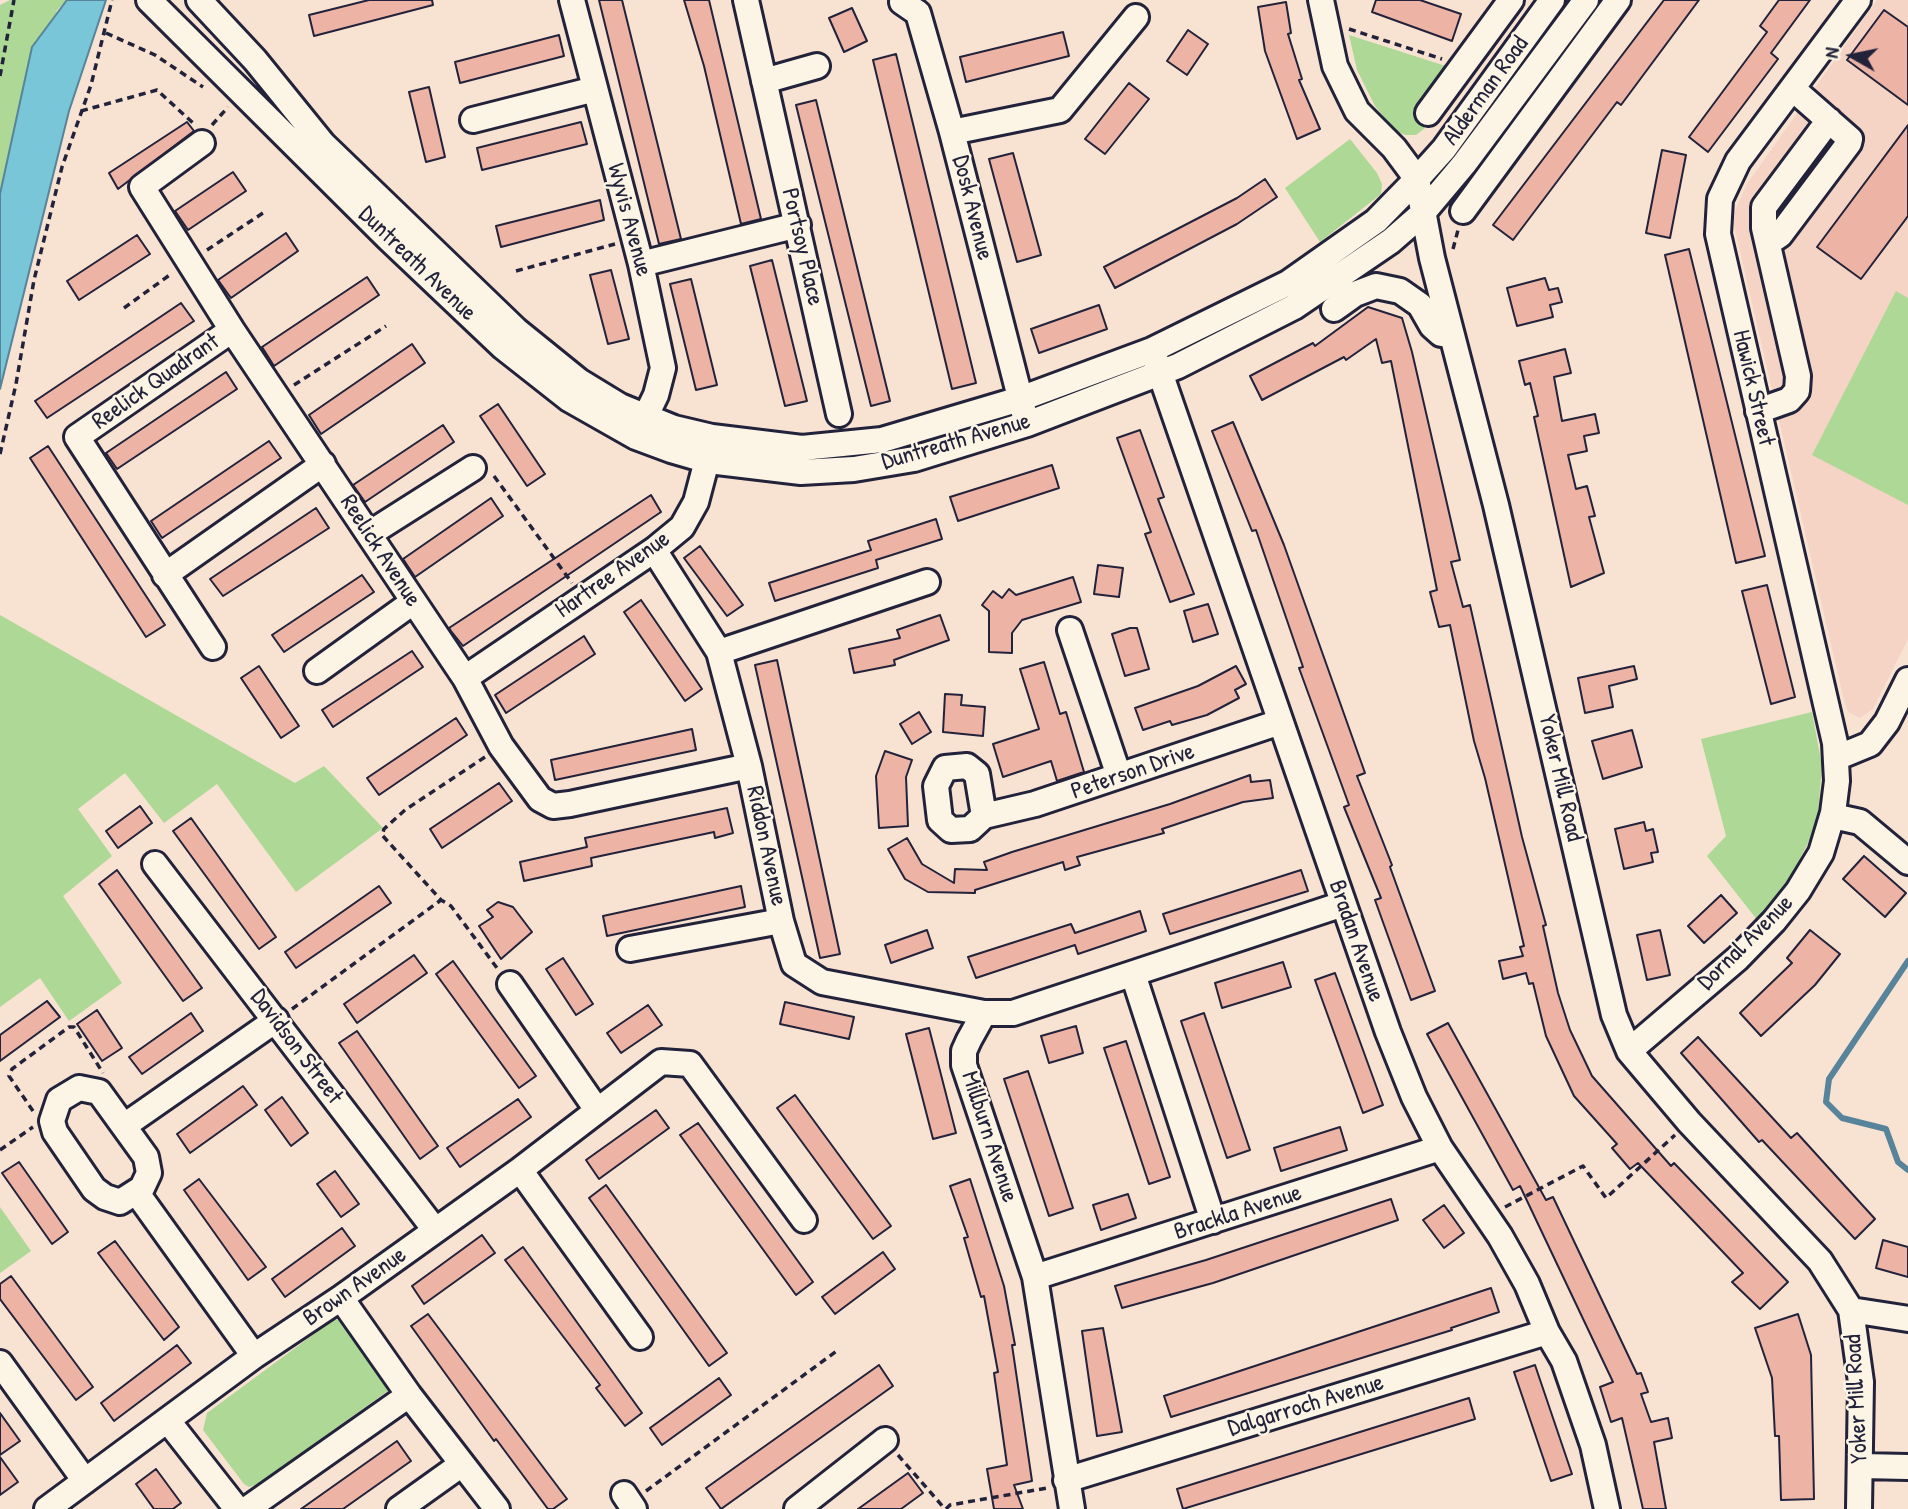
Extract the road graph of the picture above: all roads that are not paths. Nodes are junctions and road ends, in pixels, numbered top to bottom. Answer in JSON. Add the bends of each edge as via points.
{"nodes":[{"id":1,"x":149,"y":0,"type":"edge"},
{"id":2,"x":200,"y":0,"type":"edge"},
{"id":3,"x":572,"y":0,"type":"edge"},
{"id":4,"x":746,"y":0,"type":"edge"},
{"id":5,"x":1511,"y":0,"type":"edge"},
{"id":6,"x":1552,"y":0,"type":"edge"},
{"id":7,"x":1586,"y":0,"type":"edge"},
{"id":8,"x":1618,"y":0,"type":"edge"},
{"id":9,"x":1858,"y":0,"type":"edge"},
{"id":10,"x":902,"y":2,"type":"edge"},
{"id":11,"x":1323,"y":10,"type":"edge"},
{"id":12,"x":1136,"y":17,"type":"dead end"},
{"id":13,"x":817,"y":66,"type":"dead end"},
{"id":14,"x":764,"y":81,"type":"junction"},
{"id":15,"x":595,"y":89,"type":"junction"},
{"id":16,"x":1793,"y":89,"type":"junction"},
{"id":17,"x":1506,"y":108,"type":"junction"},
{"id":18,"x":1428,"y":113,"type":"dead end"},
{"id":19,"x":473,"y":120,"type":"dead end"},
{"id":20,"x":1526,"y":124,"type":"junction"},
{"id":21,"x":202,"y":132,"type":"road end"},
{"id":22,"x":952,"y":132,"type":"junction"},
{"id":23,"x":1417,"y":178,"type":"junction"},
{"id":24,"x":1463,"y":211,"type":"dead end"},
{"id":25,"x":1422,"y":214,"type":"junction"},
{"id":26,"x":798,"y":225,"type":"junction"},
{"id":27,"x":641,"y":264,"type":"junction"},
{"id":28,"x":1334,"y":309,"type":"dead end"},
{"id":29,"x":232,"y":330,"type":"junction"},
{"id":30,"x":1451,"y":334,"type":"junction"},
{"id":31,"x":1156,"y":362,"type":"junction"},
{"id":32,"x":1020,"y":400,"type":"junction"},
{"id":33,"x":1758,"y":411,"type":"junction"},
{"id":34,"x":839,"y":414,"type":"dead end"},
{"id":35,"x":1027,"y":424,"type":"junction"},
{"id":36,"x":640,"y":427,"type":"junction"},
{"id":37,"x":710,"y":449,"type":"junction"},
{"id":38,"x":323,"y":464,"type":"junction"},
{"id":39,"x":473,"y":468,"type":"road end"},
{"id":40,"x":369,"y":534,"type":"junction"},
{"id":41,"x":654,"y":550,"type":"junction"},
{"id":42,"x":165,"y":575,"type":"junction"},
{"id":43,"x":927,"y":582,"type":"dead end"},
{"id":44,"x":413,"y":602,"type":"junction"},
{"id":45,"x":1070,"y":630,"type":"dead end"},
{"id":46,"x":214,"y":647,"type":"dead end"},
{"id":47,"x":719,"y":652,"type":"junction"},
{"id":48,"x":317,"y":671,"type":"dead end"},
{"id":49,"x":465,"y":678,"type":"junction"},
{"id":50,"x":1908,"y":681,"type":"edge"},
{"id":51,"x":1280,"y":722,"type":"junction"},
{"id":52,"x":1836,"y":751,"type":"junction"},
{"id":53,"x":749,"y":766,"type":"junction"},
{"id":54,"x":1119,"y":776,"type":"junction"},
{"id":55,"x":1833,"y":814,"type":"junction"},
{"id":56,"x":984,"y":816,"type":"dead end"},
{"id":57,"x":1908,"y":862,"type":"edge"},
{"id":58,"x":155,"y":864,"type":"dead end"},
{"id":59,"x":1343,"y":904,"type":"junction"},
{"id":60,"x":781,"y":920,"type":"junction"},
{"id":61,"x":630,"y":949,"type":"dead end"},
{"id":62,"x":1133,"y":974,"type":"junction"},
{"id":63,"x":510,"y":984,"type":"road end"},
{"id":64,"x":984,"y":1013,"type":"junction"},
{"id":65,"x":276,"y":1020,"type":"junction"},
{"id":66,"x":1629,"y":1051,"type":"junction"},
{"id":67,"x":597,"y":1110,"type":"junction"},
{"id":68,"x":124,"y":1126,"type":"junction"},
{"id":69,"x":1440,"y":1148,"type":"junction"},
{"id":70,"x":520,"y":1170,"type":"junction"},
{"id":71,"x":137,"y":1193,"type":"junction"},
{"id":72,"x":804,"y":1220,"type":"dead end"},
{"id":73,"x":1213,"y":1220,"type":"junction"},
{"id":74,"x":435,"y":1230,"type":"junction"},
{"id":75,"x":1035,"y":1277,"type":"junction"},
{"id":76,"x":341,"y":1298,"type":"junction"},
{"id":77,"x":1851,"y":1310,"type":"junction"},
{"id":78,"x":1908,"y":1319,"type":"edge"},
{"id":79,"x":1547,"y":1332,"type":"junction"},
{"id":80,"x":640,"y":1337,"type":"dead end"},
{"id":81,"x":254,"y":1356,"type":"junction"},
{"id":82,"x":0,"y":1363,"type":"edge"},
{"id":83,"x":409,"y":1395,"type":"junction"},
{"id":84,"x":168,"y":1421,"type":"junction"},
{"id":85,"x":885,"y":1440,"type":"road end"},
{"id":86,"x":462,"y":1464,"type":"junction"},
{"id":87,"x":1861,"y":1466,"type":"junction"},
{"id":88,"x":1908,"y":1467,"type":"edge"},
{"id":89,"x":85,"y":1481,"type":"junction"},
{"id":90,"x":1066,"y":1482,"type":"junction"},
{"id":91,"x":47,"y":1509,"type":"edge"},
{"id":92,"x":237,"y":1509,"type":"edge"},
{"id":93,"x":247,"y":1509,"type":"edge"},
{"id":94,"x":399,"y":1509,"type":"edge"},
{"id":95,"x":497,"y":1509,"type":"edge"},
{"id":96,"x":797,"y":1509,"type":"edge"},
{"id":97,"x":1072,"y":1509,"type":"edge"},
{"id":98,"x":1607,"y":1509,"type":"edge"},
{"id":99,"x":1859,"y":1509,"type":"edge"}],
"edges":[{"from":1,"to":36,"type":"street","name":"Duntreath Avenue","via":[[237,100],[503,347],[569,400]]},
{"from":2,"to":36,"type":"street","name":"Duntreath Avenue","via":[[323,144],[516,330],[579,381],[620,406]]},
{"from":3,"to":15,"type":"street","name":"Wyvis Avenue"},
{"from":4,"to":14,"type":"street","name":"Portsoy Place"},
{"from":5,"to":18,"type":"street","name":"Alderman Road"},
{"from":6,"to":23,"type":"street","name":"Alderman Road","via":[[1444,149]]},
{"from":7,"to":17,"type":"street","name":"Alderman Road"},
{"from":8,"to":20,"type":"street"},
{"from":9,"to":16,"type":"street","name":"Hawick Street"},
{"from":10,"to":22,"type":"street","name":"Dosk Avenue","via":[[918,13]]},
{"from":11,"to":23,"type":"street","name":"Yoker Mill Road","via":[[1335,66],[1357,111]]},
{"from":12,"to":22,"type":"street","via":[[1060,110]]},
{"from":13,"to":14,"type":"street"},
{"from":14,"to":26,"type":"street","name":"Portsoy Place"},
{"from":15,"to":19,"type":"street"},
{"from":15,"to":27,"type":"street","name":"Wyvis Avenue"},
{"from":16,"to":33,"type":"street","name":"Hawick Street","via":[[1738,161],[1720,199],[1718,234]]},
{"from":16,"to":33,"type":"street","via":[[1850,139],[1780,235],[1768,243],[1798,376],[1797,391],[1789,400]]},
{"from":17,"to":20,"type":"street","name":"Alderman Road"},
{"from":17,"to":25,"type":"street","name":"Alderman Road"},
{"from":20,"to":24,"type":"street"},
{"from":21,"to":29,"type":"street","name":"Reelick Avenue","via":[[142,187]]},
{"from":22,"to":32,"type":"street","name":"Dosk Avenue"},
{"from":23,"to":25,"type":"street","name":"Yoker Mill Road"},
{"from":23,"to":31,"type":"street","name":"Duntreath Avenue","via":[[1376,221],[1288,283]]},
{"from":25,"to":30,"type":"street","name":"Yoker Mill Road"},
{"from":25,"to":31,"type":"street","name":"Duntreath Avenue","via":[[1391,241],[1294,307],[1254,329]]},
{"from":26,"to":27,"type":"street"},
{"from":26,"to":34,"type":"street","name":"Portsoy Place"},
{"from":27,"to":36,"type":"street","name":"Wyvis Avenue","via":[[663,368],[656,396]]},
{"from":28,"to":30,"type":"street","via":[[1376,286],[1400,291],[1420,305],[1441,334]]},
{"from":29,"to":38,"type":"street","name":"Reelick Avenue"},
{"from":29,"to":42,"type":"street","name":"Reelick Quadrant","via":[[77,437]]},
{"from":30,"to":66,"type":"street","name":"Yoker Mill Road","via":[[1496,505],[1614,1016]]},
{"from":31,"to":32,"type":"street","name":"Duntreath Avenue"},
{"from":31,"to":35,"type":"street","name":"Duntreath Avenue"},
{"from":31,"to":51,"type":"street","name":"Bradan Avenue"},
{"from":32,"to":35,"type":"street","name":"Dosk Avenue"},
{"from":32,"to":37,"type":"street","name":"Duntreath Avenue","via":[[855,445]]},
{"from":33,"to":52,"type":"street","name":"Hawick Street"},
{"from":35,"to":37,"type":"street","name":"Duntreath Avenue","via":[[914,458],[854,469],[779,471]]},
{"from":36,"to":37,"type":"street","name":"Duntreath Avenue"},
{"from":37,"to":41,"type":"street","name":"Hartree Avenue","via":[[696,502],[682,527]]},
{"from":38,"to":40,"type":"street","name":"Reelick Avenue"},
{"from":38,"to":42,"type":"street"},
{"from":39,"to":40,"type":"street"},
{"from":40,"to":44,"type":"street","name":"Reelick Avenue"},
{"from":41,"to":47,"type":"street","name":"Riddon Avenue"},
{"from":41,"to":49,"type":"street","name":"Hartree Avenue"},
{"from":42,"to":46,"type":"street","name":"Reelick Quadrant"},
{"from":43,"to":47,"type":"street"},
{"from":44,"to":48,"type":"street"},
{"from":44,"to":49,"type":"street","name":"Reelick Avenue"},
{"from":45,"to":54,"type":"street"},
{"from":47,"to":53,"type":"street","name":"Riddon Avenue"},
{"from":49,"to":53,"type":"street","name":"Reelick Avenue","via":[[501,746],[540,799],[553,806]]},
{"from":50,"to":52,"type":"street","via":[[1870,744]]},
{"from":51,"to":54,"type":"street","name":"Peterson Drive"},
{"from":51,"to":59,"type":"street","name":"Bradan Avenue"},
{"from":52,"to":55,"type":"street","name":"Hawick Street"},
{"from":53,"to":60,"type":"street","name":"Riddon Avenue"},
{"from":54,"to":56,"type":"street","name":"Peterson Drive"},
{"from":55,"to":57,"type":"street","via":[[1860,822]]},
{"from":55,"to":66,"type":"street","name":"Dornal Avenue","via":[[1821,853],[1774,921],[1738,958]]},
{"from":58,"to":65,"type":"street","name":"Davidson Street"},
{"from":59,"to":62,"type":"street"},
{"from":59,"to":69,"type":"street","name":"Bradan Avenue","via":[[1388,1032]]},
{"from":60,"to":61,"type":"street"},
{"from":60,"to":64,"type":"street","name":"Riddon Avenue","via":[[794,964],[822,982]]},
{"from":62,"to":64,"type":"street","via":[[1013,1013]]},
{"from":62,"to":73,"type":"street"},
{"from":63,"to":67,"type":"street"},
{"from":64,"to":75,"type":"street","name":"Millburn Avenue","via":[[964,1051],[964,1065]]},
{"from":65,"to":68,"type":"street"},
{"from":65,"to":74,"type":"street","name":"Davidson Street"},
{"from":66,"to":77,"type":"street","name":"Yoker Mill Road","via":[[1820,1261]]},
{"from":67,"to":70,"type":"street","name":"Brown Avenue"},
{"from":67,"to":72,"type":"street","name":"Brown Avenue","via":[[661,1062],[690,1064]]},
{"from":68,"to":71,"type":"street","via":[[146,1157],[149,1172]]},
{"from":68,"to":71,"type":"street","via":[[99,1092],[79,1088],[59,1100],[49,1127],[94,1189],[120,1202]]},
{"from":69,"to":73,"type":"street","name":"Brackla Avenue"},
{"from":69,"to":79,"type":"street","name":"Bradan Avenue","via":[[1488,1216],[1527,1284]]},
{"from":70,"to":74,"type":"street","name":"Brown Avenue"},
{"from":70,"to":80,"type":"street"},
{"from":71,"to":81,"type":"street"},
{"from":73,"to":75,"type":"street","name":"Brackla Avenue"},
{"from":74,"to":76,"type":"street","name":"Brown Avenue"},
{"from":75,"to":90,"type":"street","name":"Millburn Avenue"},
{"from":76,"to":81,"type":"street","name":"Brown Avenue"},
{"from":76,"to":83,"type":"street"},
{"from":77,"to":78,"type":"street"},
{"from":77,"to":87,"type":"street","name":"Yoker Mill Road","via":[[1861,1382]]},
{"from":79,"to":90,"type":"street","name":"Dalgarroch Avenue"},
{"from":79,"to":98,"type":"street","name":"Bradan Avenue","via":[[1576,1394]]},
{"from":81,"to":84,"type":"street","name":"Brown Avenue"},
{"from":82,"to":89,"type":"street"},
{"from":83,"to":86,"type":"street"},
{"from":83,"to":93,"type":"street"},
{"from":84,"to":89,"type":"street","name":"Brown Avenue"},
{"from":84,"to":92,"type":"street"},
{"from":85,"to":96,"type":"street"},
{"from":86,"to":94,"type":"street"},
{"from":86,"to":95,"type":"street"},
{"from":87,"to":88,"type":"street"},
{"from":87,"to":99,"type":"street","name":"Yoker Mill Road"},
{"from":89,"to":91,"type":"street","name":"Brown Avenue"},
{"from":90,"to":97,"type":"street","name":"Millburn Avenue"}]}
